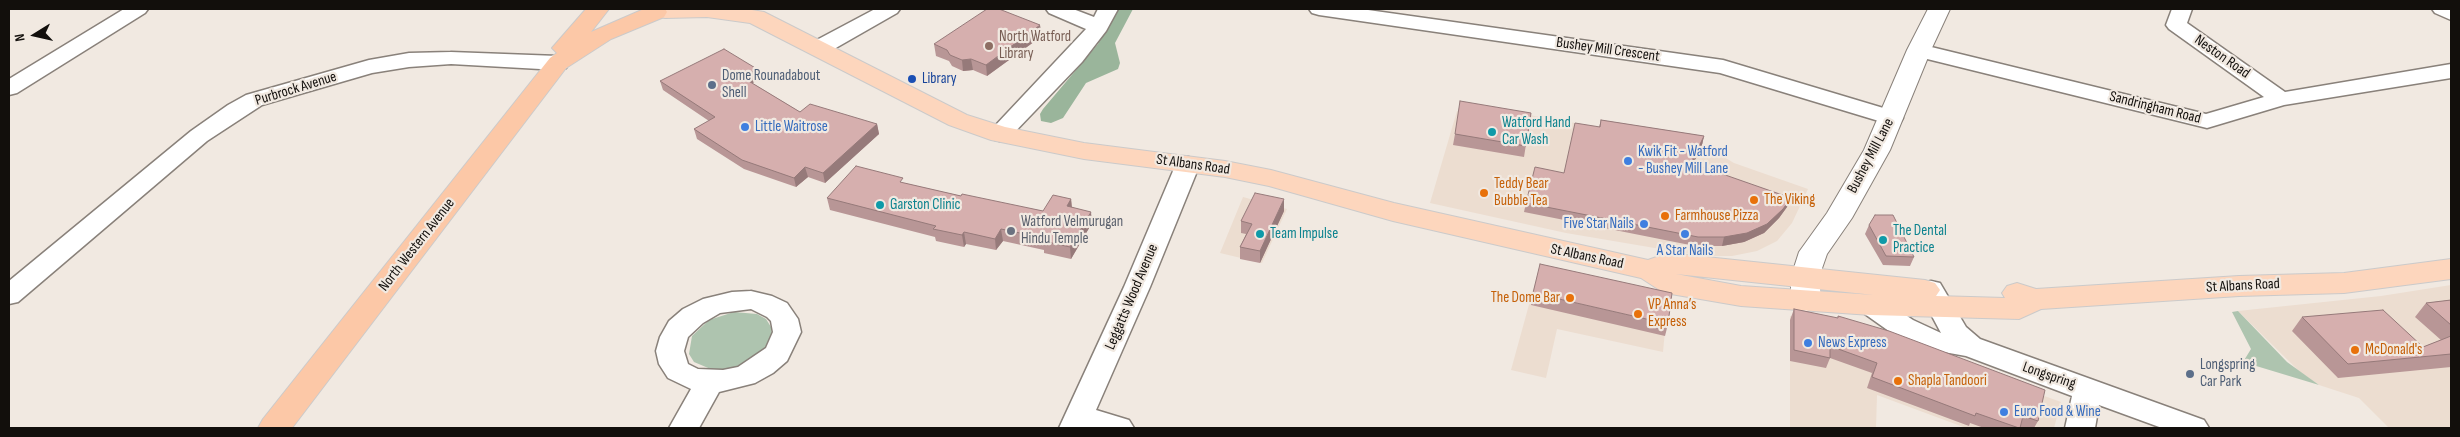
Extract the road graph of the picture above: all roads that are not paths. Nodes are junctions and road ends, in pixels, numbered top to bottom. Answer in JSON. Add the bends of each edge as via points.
{"nodes":[{"id":1,"x":138,"y":9,"type":"edge"},
{"id":2,"x":598,"y":9,"type":"edge"},
{"id":3,"x":619,"y":9,"type":"edge"},
{"id":4,"x":890,"y":9,"type":"edge"},
{"id":5,"x":1056,"y":9,"type":"edge"},
{"id":6,"x":1319,"y":9,"type":"edge"},
{"id":7,"x":1939,"y":9,"type":"edge"},
{"id":8,"x":2182,"y":9,"type":"edge"},
{"id":9,"x":2442,"y":9,"type":"edge"},
{"id":10,"x":664,"y":11,"type":"edge"},
{"id":11,"x":753,"y":13,"type":"edge"},
{"id":12,"x":2451,"y":14,"type":"edge"},
{"id":13,"x":1104,"y":18,"type":"edge"},
{"id":14,"x":819,"y":48,"type":"junction"},
{"id":15,"x":1919,"y":50,"type":"junction"},
{"id":16,"x":559,"y":62,"type":"junction"},
{"id":17,"x":2451,"y":71,"type":"edge"},
{"id":18,"x":9,"y":88,"type":"edge"},
{"id":19,"x":2281,"y":99,"type":"junction"},
{"id":20,"x":1892,"y":118,"type":"junction"},
{"id":21,"x":1000,"y":134,"type":"junction"},
{"id":22,"x":1188,"y":164,"type":"junction"},
{"id":23,"x":2451,"y":269,"type":"edge"},
{"id":24,"x":1806,"y":290,"type":"junction"},
{"id":25,"x":9,"y":295,"type":"edge"},
{"id":26,"x":1936,"y":299,"type":"junction"},
{"id":27,"x":1871,"y":305,"type":"junction"},
{"id":28,"x":1970,"y":346,"type":"junction"},
{"id":29,"x":710,"y":382,"type":"dead end"},
{"id":30,"x":2088,"y":390,"type":"junction"},
{"id":31,"x":1077,"y":423,"type":"edge"},
{"id":32,"x":274,"y":428,"type":"edge"},
{"id":33,"x":684,"y":428,"type":"edge"},
{"id":34,"x":1119,"y":428,"type":"edge"},
{"id":35,"x":2080,"y":428,"type":"edge"},
{"id":36,"x":2194,"y":428,"type":"edge"}],
"edges":[{"from":1,"to":18,"type":"street"},
{"from":2,"to":16,"type":"highway","name":"North Western Avenue","via":[[564,48]]},
{"from":3,"to":10,"type":"highway"},
{"from":4,"to":14,"type":"street"},
{"from":5,"to":13,"type":"street"},
{"from":6,"to":20,"type":"street","name":"Bushey Mill Crescent","via":[[1723,67]]},
{"from":7,"to":15,"type":"street","name":"Bushey Mill Lane"},
{"from":8,"to":19,"type":"street","name":"Neston Road","via":[[2176,25]]},
{"from":9,"to":12,"type":"street"},
{"from":10,"to":11,"type":"main road","name":"St Albans Road"},
{"from":10,"to":16,"type":"highway","name":"North Western Avenue","via":[[604,34]]},
{"from":11,"to":14,"type":"main road","name":"St Albans Road"},
{"from":13,"to":21,"type":"street","via":[[1074,57]]},
{"from":14,"to":21,"type":"main road","name":"St Albans Road","via":[[958,120]]},
{"from":15,"to":19,"type":"street","name":"Sandringham Road","via":[[2207,121]]},
{"from":15,"to":20,"type":"street","name":"Bushey Mill Lane"},
{"from":16,"to":25,"type":"street","name":"Purbrock Avenue","via":[[451,58],[409,60],[254,100],[199,136]]},
{"from":16,"to":32,"type":"highway","name":"North Western Avenue"},
{"from":17,"to":19,"type":"street","name":"Sandringham Road"},
{"from":20,"to":24,"type":"street","name":"Bushey Mill Lane","via":[[1838,218],[1813,252]]},
{"from":21,"to":22,"type":"main road","name":"St Albans Road","via":[[1084,151]]},
{"from":22,"to":24,"type":"main road","name":"St Albans Road","via":[[1271,178],[1393,212],[1649,270],[1671,284],[1741,296]]},
{"from":22,"to":31,"type":"street","name":"Leggatts Wood Avenue"},
{"from":23,"to":26,"type":"main road","name":"St Albans Road","via":[[2344,283],[2035,299],[2018,309]]},
{"from":24,"to":26,"type":"main road","name":"St Albans Road"},
{"from":24,"to":27,"type":"main road","name":"St Albans Road"},
{"from":26,"to":27,"type":"main road","name":"St Albans Road"},
{"from":26,"to":28,"type":"street","name":"Longspring","via":[[1956,334]]},
{"from":27,"to":28,"type":"street","via":[[1903,327],[1937,342]]},
{"from":28,"to":30,"type":"street","name":"Longspring"},
{"from":29,"to":33,"type":"street"},
{"from":30,"to":35,"type":"street"},
{"from":30,"to":36,"type":"street","name":"Longspring"},
{"from":31,"to":34,"type":"street"}]}
